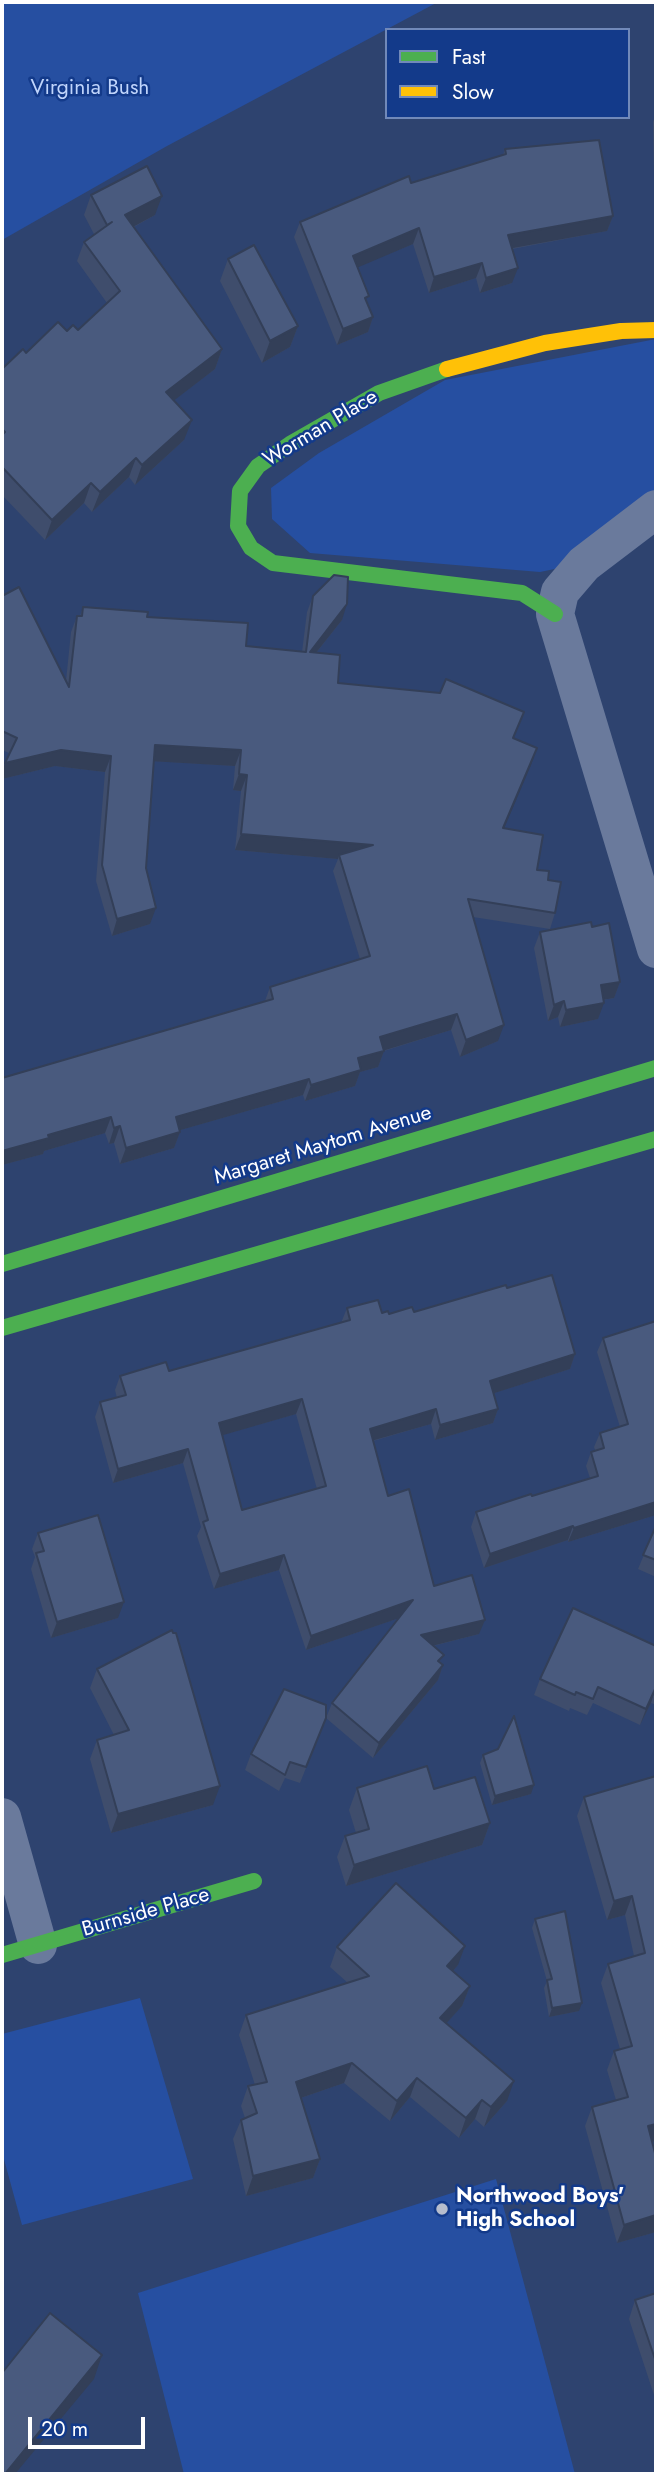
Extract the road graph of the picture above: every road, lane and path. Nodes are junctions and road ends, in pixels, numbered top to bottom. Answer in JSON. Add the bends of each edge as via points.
{"nodes":[{"id":1,"x":656,"y":330,"type":"edge"},
{"id":2,"x":656,"y":509,"type":"edge"},
{"id":3,"x":555,"y":614,"type":"junction"},
{"id":4,"x":656,"y":949,"type":"edge"},
{"id":5,"x":656,"y":1068,"type":"edge"},
{"id":6,"x":656,"y":1139,"type":"edge"},
{"id":7,"x":2,"y":1264,"type":"edge"},
{"id":8,"x":2,"y":1328,"type":"edge"},
{"id":9,"x":2,"y":1817,"type":"edge"},
{"id":10,"x":254,"y":1881,"type":"dead end"},
{"id":11,"x":38,"y":1945,"type":"junction"},
{"id":12,"x":2,"y":1955,"type":"edge"}],
"edges":[{"from":1,"to":3,"type":"street","name":"Worman Place","via":[[545,343],[461,364],[379,393],[258,466],[240,491],[238,526],[251,548],[272,563],[522,593]]},
{"from":2,"to":3,"type":"street","via":[[584,564],[560,592]]},
{"from":3,"to":4,"type":"street"},
{"from":5,"to":7,"type":"street","name":"Margaret Maytom Avenue"},
{"from":6,"to":8,"type":"street"},
{"from":9,"to":11,"type":"street"},
{"from":10,"to":11,"type":"street","name":"Burnside Place"},
{"from":11,"to":12,"type":"street","name":"Burnside Place"}]}
